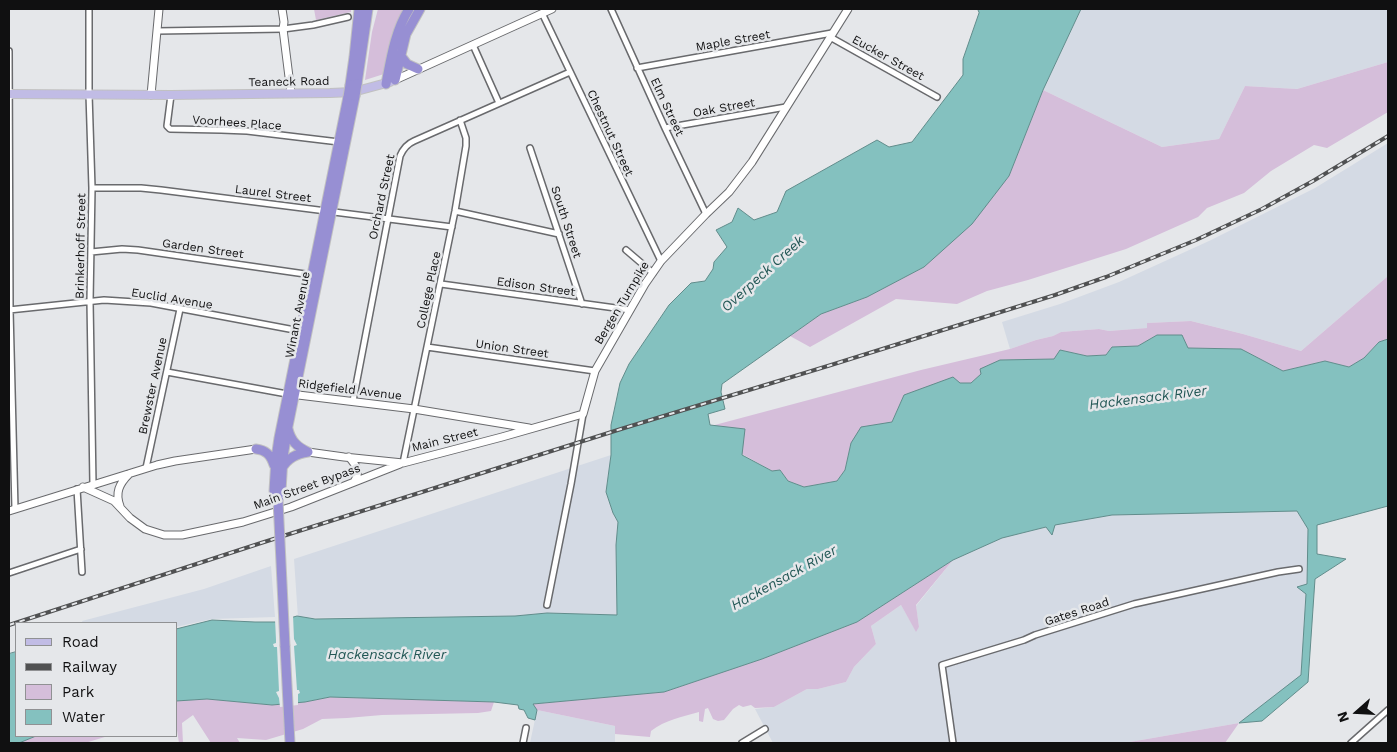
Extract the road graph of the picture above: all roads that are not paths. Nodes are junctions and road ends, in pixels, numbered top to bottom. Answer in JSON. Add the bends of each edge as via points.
{"nodes":[{"id":1,"x":88,"y":9,"type":"edge"},
{"id":2,"x":159,"y":9,"type":"edge"},
{"id":3,"x":282,"y":9,"type":"edge"},
{"id":4,"x":359,"y":9,"type":"edge"},
{"id":5,"x":409,"y":9,"type":"edge"},
{"id":6,"x":420,"y":9,"type":"edge"},
{"id":7,"x":552,"y":9,"type":"edge"},
{"id":8,"x":611,"y":9,"type":"edge"},
{"id":9,"x":848,"y":9,"type":"edge"},
{"id":10,"x":369,"y":12,"type":"edge"},
{"id":11,"x":542,"y":13,"type":"junction"},
{"id":12,"x":348,"y":17,"type":"dead end"},
{"id":13,"x":283,"y":29,"type":"junction"},
{"id":14,"x":157,"y":31,"type":"junction"},
{"id":15,"x":831,"y":35,"type":"junction"},
{"id":16,"x":473,"y":45,"type":"junction"},
{"id":17,"x":9,"y":52,"type":"edge"},
{"id":18,"x":400,"y":55,"type":"junction"},
{"id":19,"x":637,"y":68,"type":"junction"},
{"id":20,"x":418,"y":70,"type":"junction"},
{"id":21,"x":570,"y":72,"type":"junction"},
{"id":22,"x":396,"y":80,"type":"junction"},
{"id":23,"x":386,"y":84,"type":"junction"},
{"id":24,"x":353,"y":85,"type":"junction"},
{"id":25,"x":291,"y":93,"type":"junction"},
{"id":26,"x":9,"y":94,"type":"edge"},
{"id":27,"x":89,"y":94,"type":"junction"},
{"id":28,"x":151,"y":95,"type":"junction"},
{"id":29,"x":171,"y":95,"type":"junction"},
{"id":30,"x":351,"y":97,"type":"junction"},
{"id":31,"x":937,"y":97,"type":"dead end"},
{"id":32,"x":499,"y":103,"type":"junction"},
{"id":33,"x":786,"y":107,"type":"junction"},
{"id":34,"x":460,"y":120,"type":"junction"},
{"id":35,"x":665,"y":128,"type":"junction"},
{"id":36,"x":339,"y":142,"type":"junction"},
{"id":37,"x":530,"y":148,"type":"dead end"},
{"id":38,"x":92,"y":188,"type":"junction"},
{"id":39,"x":328,"y":211,"type":"junction"},
{"id":40,"x":455,"y":211,"type":"junction"},
{"id":41,"x":706,"y":214,"type":"junction"},
{"id":42,"x":387,"y":219,"type":"junction"},
{"id":43,"x":452,"y":227,"type":"junction"},
{"id":44,"x":559,"y":234,"type":"junction"},
{"id":45,"x":626,"y":250,"type":"dead end"},
{"id":46,"x":90,"y":252,"type":"junction"},
{"id":47,"x":661,"y":261,"type":"junction"},
{"id":48,"x":654,"y":273,"type":"junction"},
{"id":49,"x":312,"y":275,"type":"junction"},
{"id":50,"x":441,"y":284,"type":"junction"},
{"id":51,"x":90,"y":301,"type":"junction"},
{"id":52,"x":582,"y":304,"type":"junction"},
{"id":53,"x":180,"y":309,"type":"junction"},
{"id":54,"x":10,"y":310,"type":"edge"},
{"id":55,"x":630,"y":310,"type":"junction"},
{"id":56,"x":300,"y":331,"type":"junction"},
{"id":57,"x":427,"y":347,"type":"junction"},
{"id":58,"x":595,"y":371,"type":"junction"},
{"id":59,"x":167,"y":372,"type":"junction"},
{"id":60,"x":291,"y":394,"type":"junction"},
{"id":61,"x":353,"y":401,"type":"junction"},
{"id":62,"x":414,"y":409,"type":"junction"},
{"id":63,"x":583,"y":414,"type":"junction"},
{"id":64,"x":496,"y":422,"type":"junction"},
{"id":65,"x":532,"y":428,"type":"junction"},
{"id":66,"x":284,"y":429,"type":"junction"},
{"id":67,"x":502,"y":437,"type":"junction"},
{"id":68,"x":256,"y":448,"type":"junction"},
{"id":69,"x":308,"y":452,"type":"junction"},
{"id":70,"x":349,"y":457,"type":"junction"},
{"id":71,"x":403,"y":463,"type":"junction"},
{"id":72,"x":146,"y":468,"type":"junction"},
{"id":73,"x":278,"y":469,"type":"junction"},
{"id":74,"x":129,"y":473,"type":"junction"},
{"id":75,"x":354,"y":482,"type":"junction"},
{"id":76,"x":93,"y":484,"type":"junction"},
{"id":77,"x":80,"y":488,"type":"junction"},
{"id":78,"x":120,"y":507,"type":"junction"},
{"id":79,"x":12,"y":510,"type":"edge"},
{"id":80,"x":81,"y":549,"type":"junction"},
{"id":81,"x":1299,"y":569,"type":"dead end"},
{"id":82,"x":82,"y":572,"type":"dead end"},
{"id":83,"x":9,"y":573,"type":"edge"},
{"id":84,"x":547,"y":605,"type":"dead end"},
{"id":85,"x":1388,"y":710,"type":"edge"},
{"id":86,"x":526,"y":728,"type":"dead end"},
{"id":87,"x":765,"y":729,"type":"dead end"},
{"id":88,"x":290,"y":743,"type":"edge"},
{"id":89,"x":523,"y":743,"type":"edge"},
{"id":90,"x":742,"y":743,"type":"edge"},
{"id":91,"x":953,"y":743,"type":"edge"},
{"id":92,"x":1351,"y":743,"type":"edge"}],
"edges":[{"from":1,"to":27,"type":"street","name":"Brinkerhoff Street"},
{"from":2,"to":14,"type":"street"},
{"from":3,"to":13,"type":"street"},
{"from":4,"to":24,"type":"highway"},
{"from":5,"to":23,"type":"highway","via":[[396,37]]},
{"from":6,"to":18,"type":"highway","via":[[406,34]]},
{"from":7,"to":11,"type":"street","name":"Teaneck Road"},
{"from":8,"to":19,"type":"street","name":"Elm Street"},
{"from":9,"to":15,"type":"street","name":"Bergen Turnpike"},
{"from":10,"to":24,"type":"highway"},
{"from":11,"to":16,"type":"street","name":"Teaneck Road"},
{"from":11,"to":21,"type":"street","name":"Chestnut Street"},
{"from":12,"to":13,"type":"street"},
{"from":13,"to":14,"type":"street"},
{"from":13,"to":25,"type":"street"},
{"from":14,"to":28,"type":"street"},
{"from":15,"to":19,"type":"street","name":"Maple Street"},
{"from":15,"to":31,"type":"street","name":"Eucker Street"},
{"from":15,"to":33,"type":"street","name":"Bergen Turnpike"},
{"from":16,"to":20,"type":"street","name":"Teaneck Road"},
{"from":16,"to":32,"type":"street"},
{"from":17,"to":26,"type":"street"},
{"from":18,"to":20,"type":"highway"},
{"from":18,"to":22,"type":"highway"},
{"from":19,"to":35,"type":"street","name":"Elm Street"},
{"from":20,"to":22,"type":"street","name":"Teaneck Road"},
{"from":21,"to":32,"type":"street","name":"Orchard Street"},
{"from":21,"to":47,"type":"street","name":"Chestnut Street"},
{"from":22,"to":23,"type":"main road","name":"Teaneck Road"},
{"from":23,"to":25,"type":"main road","name":"Teaneck Road","via":[[353,92]]},
{"from":24,"to":30,"type":"highway","bridge":true},
{"from":25,"to":29,"type":"main road","name":"Teaneck Road"},
{"from":26,"to":27,"type":"main road","name":"Teaneck Road"},
{"from":26,"to":54,"type":"street"},
{"from":27,"to":28,"type":"main road","name":"Teaneck Road"},
{"from":27,"to":38,"type":"street","name":"Brinkerhoff Street"},
{"from":28,"to":29,"type":"main road","name":"Teaneck Road"},
{"from":29,"to":36,"type":"street","name":"Voorhees Place","via":[[167,126],[170,129],[247,131]]},
{"from":30,"to":36,"type":"highway","name":"Winant Avenue"},
{"from":30,"to":39,"type":"highway","name":"Winant Avenue","via":[[347,137]]},
{"from":32,"to":34,"type":"street","name":"Orchard Street"},
{"from":33,"to":35,"type":"street","name":"Oak Street"},
{"from":33,"to":41,"type":"street","name":"Bergen Turnpike","via":[[742,176]]},
{"from":34,"to":40,"type":"street","name":"College Place","via":[[466,146]]},
{"from":34,"to":42,"type":"street","name":"Orchard Street","via":[[410,142],[402,151]]},
{"from":35,"to":41,"type":"street","name":"Elm Street"},
{"from":36,"to":39,"type":"highway","name":"Winant Avenue"},
{"from":37,"to":44,"type":"street","name":"South Street"},
{"from":38,"to":39,"type":"street","name":"Laurel Street","via":[[161,190]]},
{"from":38,"to":46,"type":"street","name":"Brinkerhoff Street"},
{"from":39,"to":42,"type":"street","name":"Laurel Street"},
{"from":39,"to":49,"type":"highway","name":"Winant Avenue"},
{"from":39,"to":60,"type":"highway","name":"Winant Avenue"},
{"from":40,"to":43,"type":"street","name":"College Place"},
{"from":40,"to":44,"type":"street"},
{"from":41,"to":47,"type":"street","name":"Bergen Turnpike"},
{"from":42,"to":43,"type":"street","name":"Laurel Street"},
{"from":42,"to":61,"type":"street","name":"Orchard Street"},
{"from":43,"to":50,"type":"street","name":"College Place"},
{"from":44,"to":52,"type":"street","name":"South Street"},
{"from":45,"to":48,"type":"street"},
{"from":46,"to":49,"type":"street","name":"Garden Street","via":[[138,250]]},
{"from":46,"to":51,"type":"street","name":"Brinkerhoff Street"},
{"from":47,"to":48,"type":"street","name":"Bergen Turnpike"},
{"from":48,"to":55,"type":"street","name":"Bergen Turnpike"},
{"from":49,"to":56,"type":"highway","name":"Winant Avenue"},
{"from":50,"to":52,"type":"street","name":"Edison Street"},
{"from":50,"to":57,"type":"street","name":"College Place"},
{"from":51,"to":53,"type":"street","name":"Euclid Avenue","via":[[151,303]]},
{"from":51,"to":54,"type":"street","name":"Euclid Avenue"},
{"from":51,"to":76,"type":"street","name":"Brinkerhoff Street"},
{"from":52,"to":55,"type":"street","name":"Edison Street"},
{"from":53,"to":56,"type":"street","name":"Euclid Avenue"},
{"from":53,"to":59,"type":"street","name":"Brewster Avenue"},
{"from":54,"to":79,"type":"street"},
{"from":55,"to":58,"type":"street","name":"Bergen Turnpike"},
{"from":56,"to":60,"type":"highway","name":"Winant Avenue"},
{"from":57,"to":58,"type":"street","name":"Union Street"},
{"from":57,"to":62,"type":"street","name":"College Place"},
{"from":58,"to":63,"type":"street","name":"Bergen Turnpike"},
{"from":59,"to":60,"type":"street","name":"Ridgefield Avenue"},
{"from":59,"to":72,"type":"street","name":"Brewster Avenue"},
{"from":60,"to":61,"type":"street","name":"Ridgefield Avenue"},
{"from":60,"to":66,"type":"highway","name":"Winant Avenue"},
{"from":61,"to":62,"type":"street","name":"Ridgefield Avenue"},
{"from":62,"to":64,"type":"street","name":"Ridgefield Avenue"},
{"from":62,"to":71,"type":"street","name":"College Place"},
{"from":63,"to":65,"type":"street","name":"Main Street"},
{"from":63,"to":84,"type":"street","name":"Bergen Turnpike"},
{"from":64,"to":65,"type":"street","name":"Ridgefield Avenue"},
{"from":64,"to":67,"type":"street"},
{"from":65,"to":67,"type":"street","name":"Main Street"},
{"from":66,"to":68,"type":"highway","via":[[272,441]]},
{"from":66,"to":69,"type":"highway","via":[[294,443]]},
{"from":66,"to":73,"type":"highway","name":"Winant Avenue"},
{"from":67,"to":71,"type":"street","name":"Main Street"},
{"from":68,"to":72,"type":"street"},
{"from":68,"to":73,"type":"highway","via":[[269,454]]},
{"from":69,"to":70,"type":"street","name":"Main Street"},
{"from":69,"to":73,"type":"highway","via":[[298,454]]},
{"from":70,"to":71,"type":"street","name":"Main Street"},
{"from":70,"to":75,"type":"street","via":[[358,471]]},
{"from":71,"to":75,"type":"street","name":"Main Street Bypass"},
{"from":72,"to":74,"type":"street"},
{"from":73,"to":88,"type":"highway","name":"Winant Avenue","bridge":true},
{"from":74,"to":76,"type":"street"},
{"from":74,"to":78,"type":"street","via":[[118,489]]},
{"from":75,"to":78,"type":"street","name":"Main Street Bypass","via":[[243,522],[182,535],[164,535],[145,529]]},
{"from":76,"to":77,"type":"street"},
{"from":77,"to":78,"type":"street","name":"Main Street Bypass","via":[[108,498]]},
{"from":77,"to":79,"type":"street"},
{"from":77,"to":80,"type":"street"},
{"from":80,"to":82,"type":"street"},
{"from":80,"to":83,"type":"street"},
{"from":81,"to":91,"type":"street","name":"Gates Road","via":[[1134,604],[942,664]]},
{"from":85,"to":92,"type":"street"},
{"from":86,"to":89,"type":"street"},
{"from":87,"to":90,"type":"street"}]}
